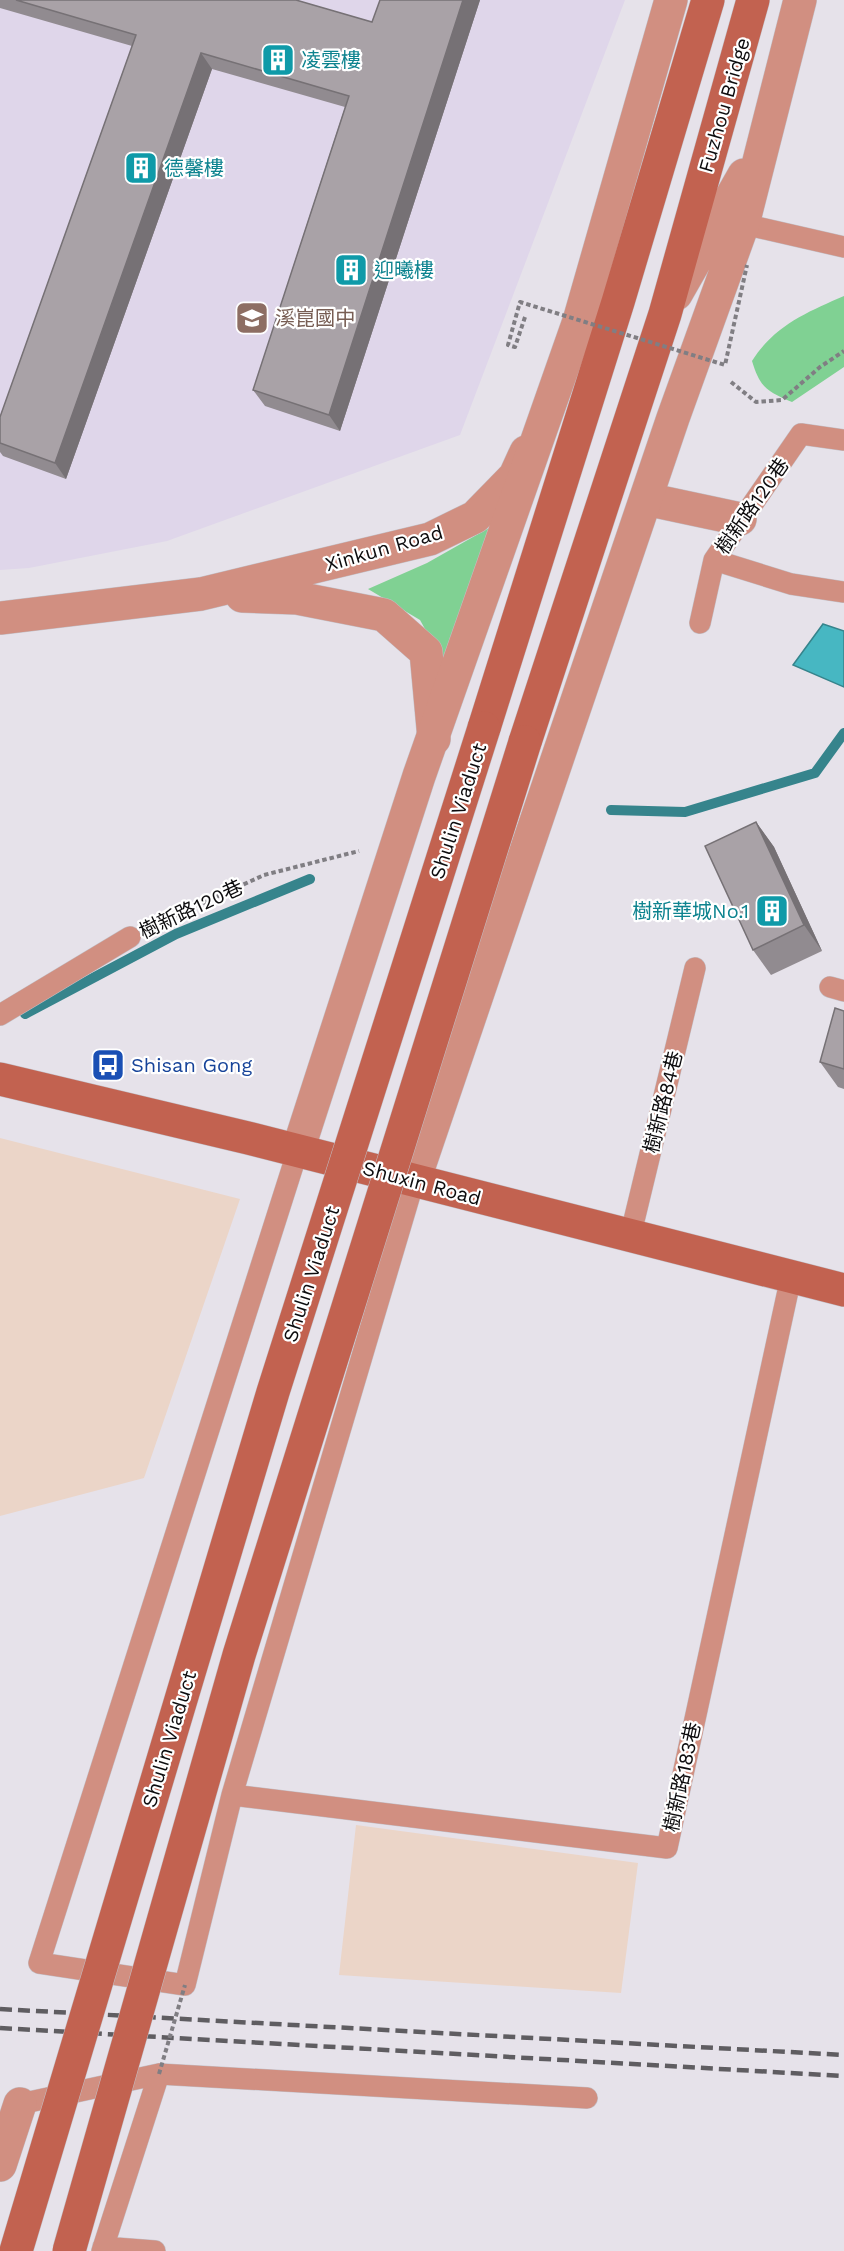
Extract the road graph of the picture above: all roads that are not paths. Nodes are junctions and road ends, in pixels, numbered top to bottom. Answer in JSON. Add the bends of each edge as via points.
{"nodes":[{"id":1,"x":671,"y":0,"type":"edge"},
{"id":2,"x":699,"y":0,"type":"edge"},
{"id":3,"x":708,"y":0,"type":"edge"},
{"id":4,"x":753,"y":0,"type":"edge"},
{"id":5,"x":800,"y":0,"type":"edge"},
{"id":6,"x":765,"y":139,"type":"junction"},
{"id":7,"x":743,"y":224,"type":"junction"},
{"id":8,"x":844,"y":247,"type":"edge"},
{"id":9,"x":618,"y":302,"type":"junction"},
{"id":10,"x":665,"y":314,"type":"junction"},
{"id":11,"x":545,"y":412,"type":"junction"},
{"id":12,"x":844,"y":440,"type":"edge"},
{"id":13,"x":646,"y":499,"type":"junction"},
{"id":14,"x":740,"y":519,"type":"junction"},
{"id":15,"x":714,"y":560,"type":"junction"},
{"id":16,"x":844,"y":592,"type":"edge"},
{"id":17,"x":201,"y":594,"type":"junction"},
{"id":18,"x":0,"y":618,"type":"edge"},
{"id":19,"x":700,"y":622,"type":"dead end"},
{"id":20,"x":434,"y":740,"type":"junction"},
{"id":21,"x":130,"y":937,"type":"road end"},
{"id":22,"x":695,"y":968,"type":"dead end"},
{"id":23,"x":0,"y":1015,"type":"edge"},
{"id":24,"x":0,"y":1079,"type":"edge"},
{"id":25,"x":298,"y":1150,"type":"junction"},
{"id":26,"x":414,"y":1181,"type":"junction"},
{"id":27,"x":630,"y":1237,"type":"junction"},
{"id":28,"x":791,"y":1278,"type":"junction"},
{"id":29,"x":844,"y":1290,"type":"edge"},
{"id":30,"x":232,"y":1795,"type":"junction"},
{"id":31,"x":159,"y":2074,"type":"junction"},
{"id":32,"x":587,"y":2098,"type":"dead end"},
{"id":33,"x":20,"y":2104,"type":"joint"},
{"id":34,"x":0,"y":2165,"type":"edge"},
{"id":35,"x":102,"y":2249,"type":"edge"},
{"id":36,"x":16,"y":2251,"type":"edge"},
{"id":37,"x":69,"y":2251,"type":"edge"},
{"id":38,"x":154,"y":2251,"type":"edge"}],
"edges":[{"from":1,"to":11,"type":"street","via":[[579,321]]},
{"from":2,"to":9,"type":"street"},
{"from":3,"to":9,"type":"main road","name":"Shulin Viaduct"},
{"from":4,"to":10,"type":"main road","name":"Fuzhou Bridge"},
{"from":5,"to":6,"type":"street"},
{"from":6,"to":7,"type":"street"},
{"from":6,"to":10,"type":"street"},
{"from":7,"to":8,"type":"lane"},
{"from":7,"to":13,"type":"street"},
{"from":9,"to":36,"type":"main road","name":"Shulin Viaduct","bridge":true,"via":[[273,1392]]},
{"from":10,"to":37,"type":"main road","bridge":true,"via":[[525,742],[239,1655]]},
{"from":11,"to":17,"type":"street","name":"Xinkun Road","via":[[515,476],[475,517],[430,539]]},
{"from":11,"to":20,"type":"street"},
{"from":12,"to":14,"type":"lane","name":"樹新路120巷","via":[[801,434]]},
{"from":13,"to":14,"type":"street"},
{"from":13,"to":26,"type":"street"},
{"from":14,"to":15,"type":"lane","name":"樹新路120巷"},
{"from":15,"to":16,"type":"lane","via":[[791,584]]},
{"from":15,"to":19,"type":"lane","name":"樹新路120巷"},
{"from":17,"to":18,"type":"street","name":"Xinkun Road"},
{"from":17,"to":20,"type":"street","name":"Xinkun Road","via":[[297,598],[384,615],[426,652]]},
{"from":20,"to":25,"type":"street","via":[[397,841]]},
{"from":21,"to":23,"type":"lane","name":"樹新路120巷"},
{"from":22,"to":27,"type":"lane","name":"樹新路84巷"},
{"from":24,"to":25,"type":"main road","name":"Shuxin Road"},
{"from":25,"to":26,"type":"main road","name":"Shuxin Road"},
{"from":25,"to":30,"type":"lane","via":[[39,1963],[185,1985]]},
{"from":26,"to":27,"type":"main road","name":"Shuxin Road"},
{"from":26,"to":30,"type":"lane"},
{"from":27,"to":28,"type":"main road","name":"Shuxin Road"},
{"from":28,"to":29,"type":"main road","name":"Shuxin Road"},
{"from":28,"to":30,"type":"lane","name":"樹新路183巷","via":[[667,1848]]},
{"from":31,"to":32,"type":"lane"},
{"from":31,"to":33,"type":"lane"},
{"from":31,"to":35,"type":"lane"},
{"from":33,"to":34,"type":"street"},
{"from":35,"to":38,"type":"lane"}]}
